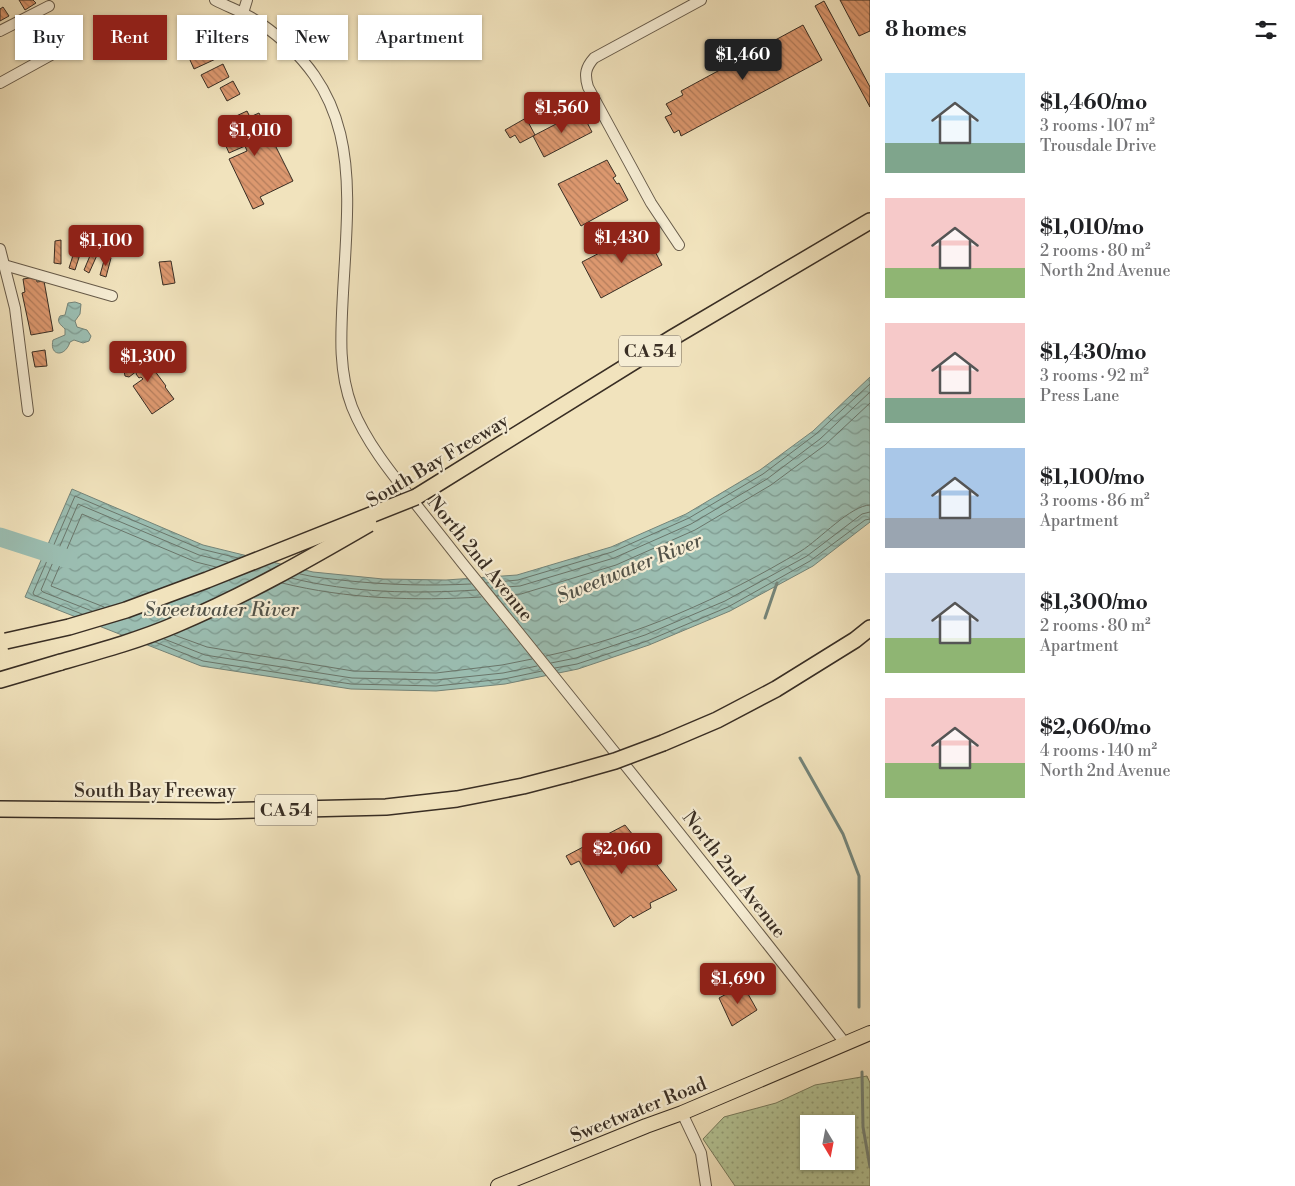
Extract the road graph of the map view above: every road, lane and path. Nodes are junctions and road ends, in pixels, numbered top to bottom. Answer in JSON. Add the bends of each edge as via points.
{"nodes":[{"id":1,"x":215,"y":0,"type":"edge"},
{"id":2,"x":248,"y":0,"type":"edge"},
{"id":3,"x":701,"y":0,"type":"edge"},
{"id":4,"x":49,"y":6,"type":"dead end"},
{"id":5,"x":243,"y":12,"type":"junction"},
{"id":6,"x":0,"y":31,"type":"edge"},
{"id":7,"x":42,"y":60,"type":"edge"},
{"id":8,"x":0,"y":83,"type":"edge"},
{"id":9,"x":870,"y":221,"type":"edge"},
{"id":10,"x":679,"y":245,"type":"dead end"},
{"id":11,"x":0,"y":249,"type":"edge"},
{"id":12,"x":4,"y":265,"type":"junction"},
{"id":13,"x":112,"y":296,"type":"dead end"},
{"id":14,"x":28,"y":411,"type":"dead end"},
{"id":15,"x":416,"y":497,"type":"junction"},
{"id":16,"x":870,"y":628,"type":"edge"},
{"id":17,"x":3,"y":641,"type":"edge"},
{"id":18,"x":0,"y":680,"type":"edge"},
{"id":19,"x":0,"y":809,"type":"edge"},
{"id":20,"x":870,"y":1033,"type":"edge"},
{"id":21,"x":845,"y":1043,"type":"junction"},
{"id":22,"x":682,"y":1113,"type":"junction"},
{"id":23,"x":498,"y":1186,"type":"edge"},
{"id":24,"x":706,"y":1186,"type":"edge"}],
"edges":[{"from":1,"to":5,"type":"street","name":"North 2nd Avenue"},
{"from":2,"to":5,"type":"street"},
{"from":3,"to":10,"type":"street","via":[[594,58],[588,65],[585,78],[651,203]]},
{"from":4,"to":6,"type":"street"},
{"from":5,"to":21,"type":"street","name":"North 2nd Avenue","via":[[286,43],[308,65],[331,101],[348,171],[341,345],[345,386],[363,429],[386,466],[432,525]]},
{"from":7,"to":8,"type":"street"},
{"from":9,"to":15,"type":"highway","name":"South Bay Freeway","number":"CA 54","via":[[672,338]]},
{"from":11,"to":12,"type":"street"},
{"from":12,"to":13,"type":"street"},
{"from":12,"to":14,"type":"street","via":[[14,308]]},
{"from":15,"to":17,"type":"highway","bridge":true,"via":[[126,610],[70,627]]},
{"from":15,"to":18,"type":"highway","name":"South Bay Freeway","number":"CA 54","bridge":true,"via":[[321,552],[176,624]]},
{"from":16,"to":19,"type":"highway","name":"South Bay Freeway","number":"CA 54","bridge":true,"via":[[776,689],[717,720],[615,761],[524,786],[456,799],[386,807],[217,811]]},
{"from":20,"to":21,"type":"main road","name":"Sweetwater Road"},
{"from":21,"to":22,"type":"main road","name":"Sweetwater Road"},
{"from":22,"to":23,"type":"main road","name":"Sweetwater Road"},
{"from":22,"to":24,"type":"street","via":[[701,1153]]}]}
